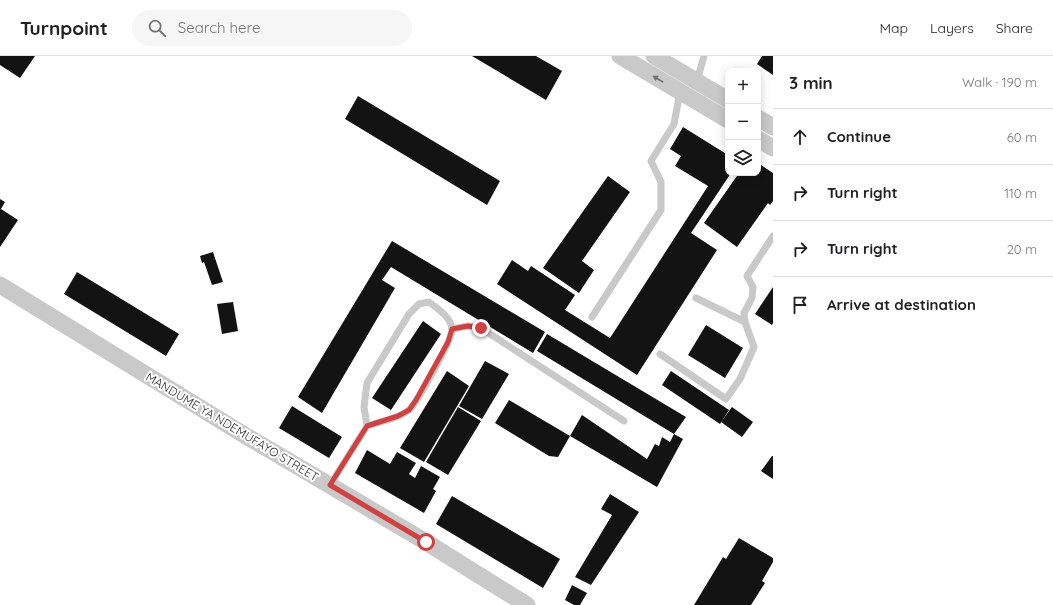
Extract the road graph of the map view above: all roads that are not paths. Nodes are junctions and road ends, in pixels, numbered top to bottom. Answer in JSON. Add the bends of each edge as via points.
{"nodes":[{"id":1,"x":620,"y":56,"type":"edge"},
{"id":2,"x":654,"y":56,"type":"edge"},
{"id":3,"x":704,"y":56,"type":"edge"},
{"id":4,"x":692,"y":90,"type":"junction"},
{"id":5,"x":725,"y":99,"type":"edge"},
{"id":6,"x":725,"y":118,"type":"edge"},
{"id":7,"x":761,"y":120,"type":"edge"},
{"id":8,"x":773,"y":127,"type":"edge"},
{"id":9,"x":760,"y":140,"type":"edge"},
{"id":10,"x":773,"y":148,"type":"edge"},
{"id":11,"x":773,"y":236,"type":"edge"},
{"id":12,"x":0,"y":285,"type":"edge"},
{"id":13,"x":696,"y":298,"type":"dead end"},
{"id":14,"x":592,"y":317,"type":"dead end"},
{"id":15,"x":745,"y":322,"type":"junction"},
{"id":16,"x":452,"y":329,"type":"junction"},
{"id":17,"x":660,"y":354,"type":"dead end"},
{"id":18,"x":624,"y":421,"type":"dead end"},
{"id":19,"x":367,"y":426,"type":"junction"},
{"id":20,"x":330,"y":485,"type":"junction"},
{"id":21,"x":527,"y":605,"type":"edge"}],
"edges":[{"from":4,"to":1,"type":"street","one_way":true},
{"from":2,"to":4,"type":"street"},
{"from":3,"to":4,"type":"lane"},
{"from":4,"to":5,"type":"street"},
{"from":4,"to":6,"type":"street"},
{"from":4,"to":14,"type":"lane","via":[[651,161],[661,182],[661,210]]},
{"from":7,"to":8,"type":"street"},
{"from":9,"to":10,"type":"street"},
{"from":11,"to":15,"type":"lane","via":[[747,276],[753,287],[752,298],[744,312]]},
{"from":12,"to":20,"type":"street","name":"MANDUME YA NDEMUFAYO STREET"},
{"from":13,"to":15,"type":"lane"},
{"from":15,"to":17,"type":"lane","via":[[754,347],[740,379],[726,399]]},
{"from":16,"to":18,"type":"lane","via":[[468,326],[481,328]]},
{"from":16,"to":19,"type":"lane","via":[[448,342],[409,410]]},
{"from":16,"to":19,"type":"lane","via":[[440,310],[429,302],[419,304],[409,314],[366,383],[364,407]]},
{"from":19,"to":20,"type":"lane"},
{"from":20,"to":21,"type":"street","name":"MANDUME YA NDEMUFAYO STREET"}]}
